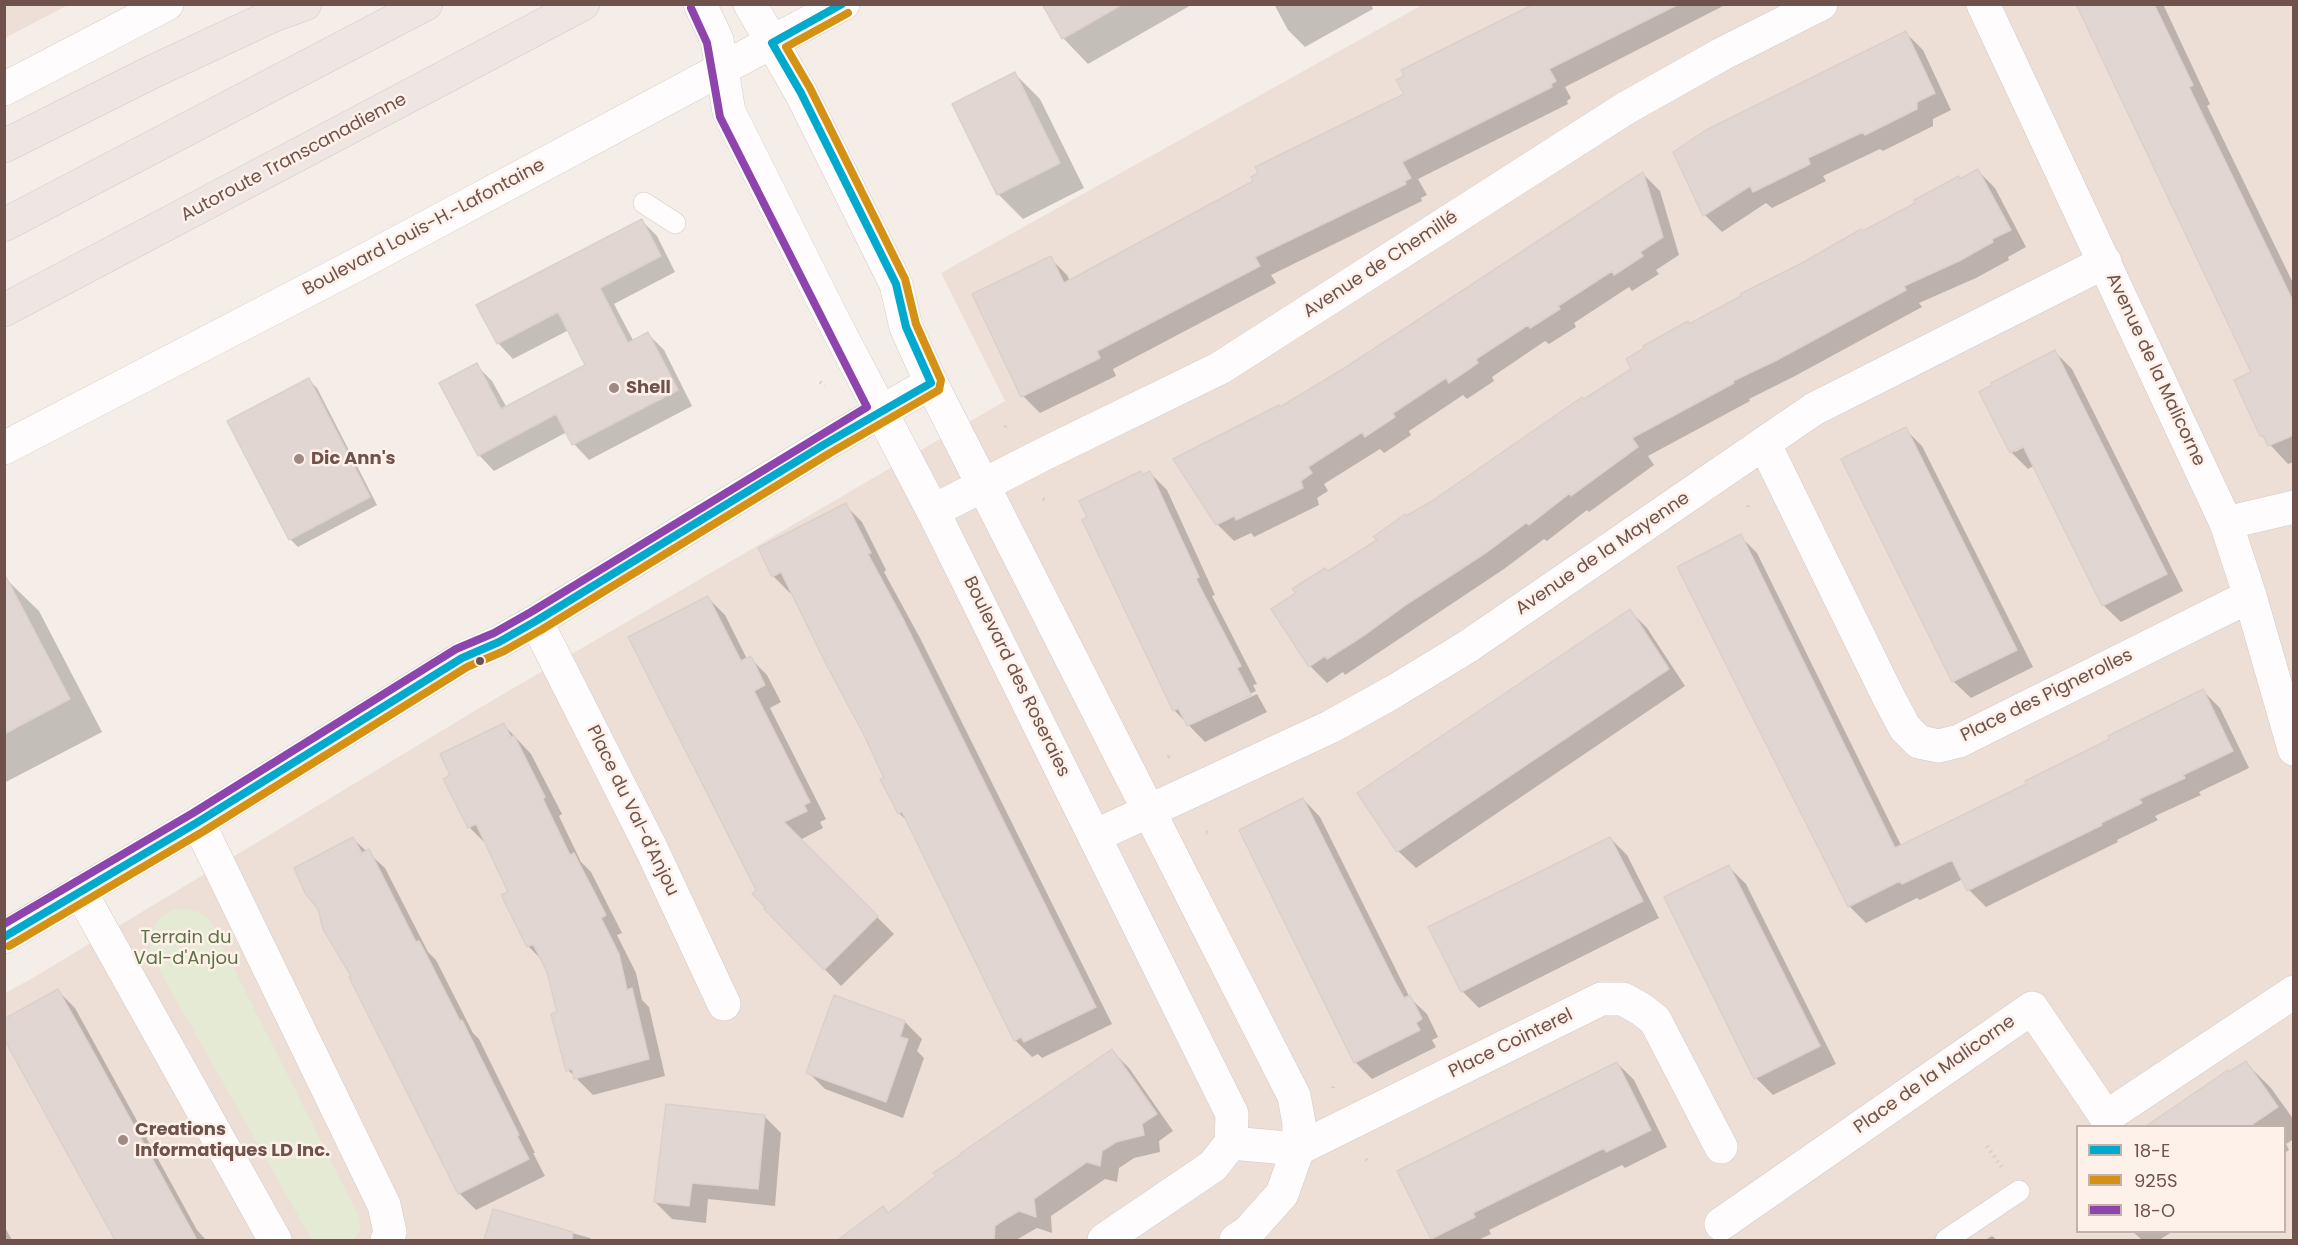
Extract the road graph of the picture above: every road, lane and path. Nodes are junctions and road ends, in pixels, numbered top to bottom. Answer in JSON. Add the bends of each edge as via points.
{"nodes":[{"id":1,"x":167,"y":4,"type":"edge"},
{"id":2,"x":305,"y":4,"type":"edge"},
{"id":3,"x":426,"y":4,"type":"edge"},
{"id":4,"x":583,"y":4,"type":"edge"},
{"id":5,"x":700,"y":4,"type":"edge"},
{"id":6,"x":843,"y":4,"type":"edge"},
{"id":7,"x":1821,"y":4,"type":"edge"},
{"id":8,"x":1983,"y":4,"type":"edge"},
{"id":9,"x":760,"y":22,"type":"edge"},
{"id":10,"x":720,"y":54,"type":"junction"},
{"id":11,"x":4,"y":89,"type":"edge"},
{"id":12,"x":4,"y":146,"type":"edge"},
{"id":13,"x":644,"y":202,"type":"dead end"},
{"id":14,"x":675,"y":222,"type":"dead end"},
{"id":15,"x":4,"y":225,"type":"edge"},
{"id":16,"x":2105,"y":262,"type":"junction"},
{"id":17,"x":4,"y":310,"type":"edge"},
{"id":18,"x":820,"y":382,"type":"dead end"},
{"id":19,"x":931,"y":383,"type":"junction"},
{"id":20,"x":825,"y":386,"type":"dead end"},
{"id":21,"x":881,"y":411,"type":"junction"},
{"id":22,"x":1764,"y":443,"type":"junction"},
{"id":23,"x":4,"y":448,"type":"edge"},
{"id":24,"x":982,"y":486,"type":"junction"},
{"id":25,"x":2294,"y":507,"type":"edge"},
{"id":26,"x":933,"y":511,"type":"junction"},
{"id":27,"x":2226,"y":523,"type":"junction"},
{"id":28,"x":2250,"y":596,"type":"junction"},
{"id":29,"x":536,"y":621,"type":"junction"},
{"id":30,"x":2294,"y":749,"type":"edge"},
{"id":31,"x":1149,"y":811,"type":"junction"},
{"id":32,"x":198,"y":822,"type":"junction"},
{"id":33,"x":1095,"y":836,"type":"junction"},
{"id":34,"x":80,"y":891,"type":"junction"},
{"id":35,"x":4,"y":937,"type":"edge"},
{"id":36,"x":2294,"y":992,"type":"edge"},
{"id":37,"x":724,"y":1004,"type":"dead end"},
{"id":38,"x":1231,"y":1143,"type":"junction"},
{"id":39,"x":1721,"y":1147,"type":"dead end"},
{"id":40,"x":1298,"y":1149,"type":"junction"},
{"id":41,"x":2019,"y":1191,"type":"dead end"},
{"id":42,"x":1721,"y":1224,"type":"dead end"},
{"id":43,"x":275,"y":1240,"type":"edge"},
{"id":44,"x":387,"y":1240,"type":"edge"},
{"id":45,"x":1104,"y":1240,"type":"edge"},
{"id":46,"x":1236,"y":1240,"type":"edge"},
{"id":47,"x":1946,"y":1240,"type":"edge"}],
"edges":[{"from":1,"to":11,"type":"street"},
{"from":2,"to":12,"type":"highway","via":[[152,72]]},
{"from":3,"to":15,"type":"highway"},
{"from":4,"to":17,"type":"highway","name":"Autoroute Transcanadienne"},
{"from":5,"to":10,"type":"street","name":"Boulevard des Roseraies"},
{"from":6,"to":9,"type":"street","name":"Boulevard Louis-H.-Lafontaine"},
{"from":7,"to":24,"type":"street","name":"Avenue de Chemillé","via":[[1626,108],[1220,368]]},
{"from":8,"to":16,"type":"street","name":"Avenue de la Malicorne"},
{"from":9,"to":10,"type":"street","name":"Boulevard Louis-H.-Lafontaine"},
{"from":9,"to":19,"type":"street","via":[[801,93],[896,284],[906,327]]},
{"from":10,"to":21,"type":"street","name":"Boulevard des Roseraies","via":[[729,112]]},
{"from":10,"to":23,"type":"street","name":"Boulevard Louis-H.-Lafontaine","via":[[345,270]]},
{"from":13,"to":14,"type":"lane"},
{"from":16,"to":22,"type":"street","name":"Avenue de la Mayenne","via":[[1814,409]]},
{"from":16,"to":27,"type":"street","name":"Avenue de la Malicorne"},
{"from":18,"to":20,"type":"path"},
{"from":19,"to":21,"type":"street"},
{"from":19,"to":24,"type":"street"},
{"from":21,"to":26,"type":"street","name":"Boulevard des Roseraies"},
{"from":21,"to":29,"type":"street"},
{"from":22,"to":28,"type":"street","name":"Place des Pignerolles","via":[[1889,698],[1905,728],[1919,742],[1938,746],[1959,741]]},
{"from":22,"to":31,"type":"street","name":"Avenue de la Mayenne","via":[[1467,647],[1393,692],[1330,727]]},
{"from":24,"to":26,"type":"street","name":"Avenue de Chemillé"},
{"from":24,"to":31,"type":"street"},
{"from":25,"to":27,"type":"street"},
{"from":26,"to":33,"type":"street","name":"Boulevard des Roseraies"},
{"from":27,"to":28,"type":"street","name":"Avenue de la Malicorne"},
{"from":28,"to":30,"type":"street","name":"Avenue de la Malicorne"},
{"from":29,"to":32,"type":"street","via":[[462,658]]},
{"from":29,"to":37,"type":"street","name":"Place du Val-d'Anjou","via":[[651,848]]},
{"from":31,"to":33,"type":"street","name":"Avenue de la Mayenne"},
{"from":31,"to":40,"type":"street","via":[[1294,1096]]},
{"from":32,"to":34,"type":"street"},
{"from":32,"to":44,"type":"street","via":[[384,1205],[390,1233]]},
{"from":33,"to":38,"type":"street","name":"Boulevard des Roseraies","via":[[1232,1114]]},
{"from":34,"to":35,"type":"street"},
{"from":34,"to":43,"type":"street"},
{"from":36,"to":42,"type":"street","name":"Place de la Malicorne","via":[[2106,1118],[2032,1008]]},
{"from":38,"to":40,"type":"street"},
{"from":38,"to":45,"type":"street","via":[[1214,1166]]},
{"from":39,"to":40,"type":"street","name":"Place Cointerel","via":[[1655,1020],[1623,999],[1602,999]]},
{"from":40,"to":46,"type":"street","via":[[1282,1194]]},
{"from":41,"to":47,"type":"lane"}]}
